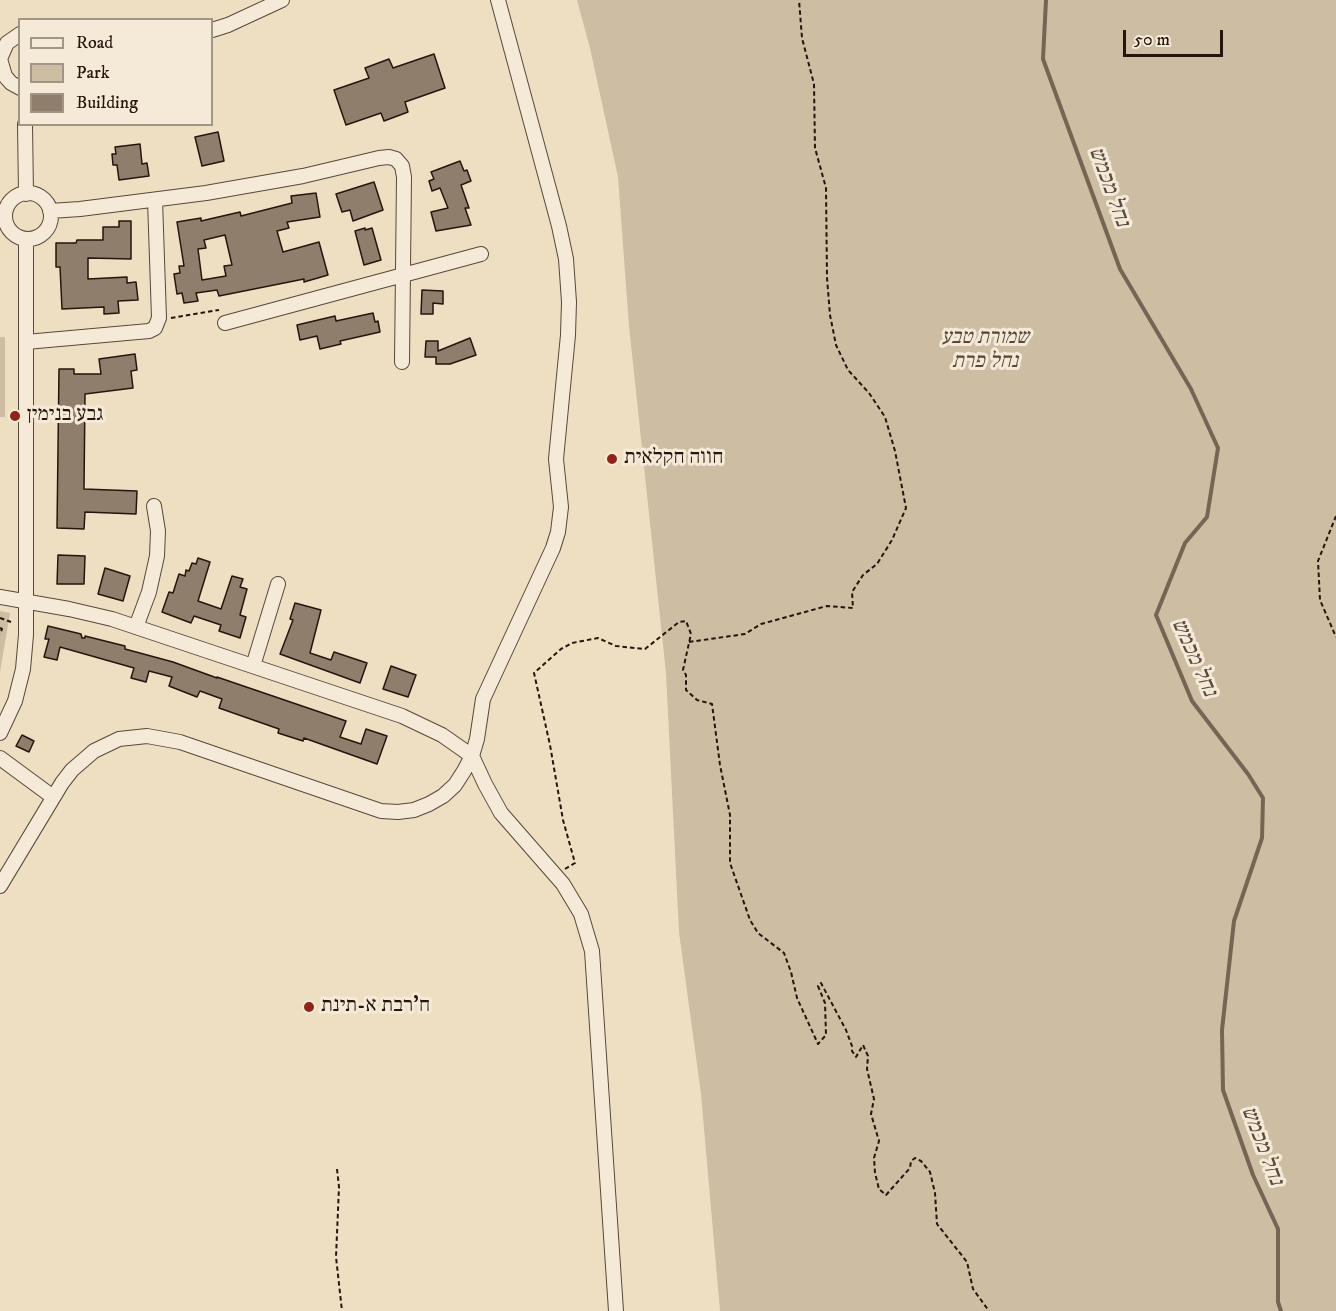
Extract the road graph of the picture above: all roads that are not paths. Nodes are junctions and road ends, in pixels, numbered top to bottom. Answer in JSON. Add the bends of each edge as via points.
{"nodes":[{"id":1,"x":282,"y":0,"type":"edge"},
{"id":2,"x":498,"y":0,"type":"edge"},
{"id":3,"x":213,"y":30,"type":"edge"},
{"id":4,"x":18,"y":35,"type":"edge"},
{"id":5,"x":18,"y":87,"type":"edge"},
{"id":6,"x":25,"y":126,"type":"edge"},
{"id":7,"x":26,"y":194,"type":"junction"},
{"id":8,"x":155,"y":200,"type":"junction"},
{"id":9,"x":50,"y":211,"type":"junction"},
{"id":10,"x":3,"y":217,"type":"edge"},
{"id":11,"x":26,"y":239,"type":"junction"},
{"id":12,"x":481,"y":254,"type":"dead end"},
{"id":13,"x":404,"y":275,"type":"junction"},
{"id":14,"x":225,"y":323,"type":"road end"},
{"id":15,"x":26,"y":342,"type":"junction"},
{"id":16,"x":402,"y":362,"type":"dead end"},
{"id":17,"x":154,"y":506,"type":"dead end"},
{"id":18,"x":278,"y":584,"type":"dead end"},
{"id":19,"x":0,"y":597,"type":"edge"},
{"id":20,"x":27,"y":601,"type":"junction"},
{"id":21,"x":136,"y":627,"type":"junction"},
{"id":22,"x":253,"y":666,"type":"junction"},
{"id":23,"x":0,"y":733,"type":"edge"},
{"id":24,"x":472,"y":756,"type":"junction"},
{"id":25,"x":0,"y":758,"type":"edge"},
{"id":26,"x":53,"y":797,"type":"junction"},
{"id":27,"x":0,"y":886,"type":"edge"},
{"id":28,"x":616,"y":1311,"type":"edge"}],
"edges":[{"from":1,"to":3,"type":"street"},
{"from":2,"to":24,"type":"street","via":[[562,237],[569,313],[557,440],[561,507],[558,532],[483,699]]},
{"from":4,"to":5,"type":"street","via":[[7,43],[0,59],[5,76]]},
{"from":6,"to":7,"type":"street"},
{"from":7,"to":9,"type":"street","via":[[42,199]]},
{"from":7,"to":10,"type":"street","via":[[10,202]]},
{"from":8,"to":9,"type":"street"},
{"from":8,"to":13,"type":"street","via":[[393,158],[402,166],[404,177]]},
{"from":8,"to":15,"type":"street","via":[[155,328]]},
{"from":9,"to":11,"type":"street","via":[[45,230]]},
{"from":10,"to":11,"type":"street","via":[[13,233]]},
{"from":11,"to":15,"type":"street"},
{"from":12,"to":13,"type":"street"},
{"from":13,"to":14,"type":"street"},
{"from":13,"to":16,"type":"street"},
{"from":15,"to":20,"type":"street"},
{"from":17,"to":21,"type":"street","via":[[157,556]]},
{"from":18,"to":22,"type":"street"},
{"from":19,"to":20,"type":"street"},
{"from":20,"to":21,"type":"street"},
{"from":20,"to":23,"type":"street","via":[[23,669],[15,701]]},
{"from":21,"to":22,"type":"street"},
{"from":22,"to":24,"type":"street","via":[[418,723]]},
{"from":24,"to":26,"type":"street","via":[[465,771],[443,796],[414,810],[381,812],[180,742],[133,737],[94,751],[72,770]]},
{"from":24,"to":28,"type":"street","via":[[501,813],[563,884],[581,914],[592,951]]},
{"from":25,"to":26,"type":"street"},
{"from":26,"to":27,"type":"street"}]}
